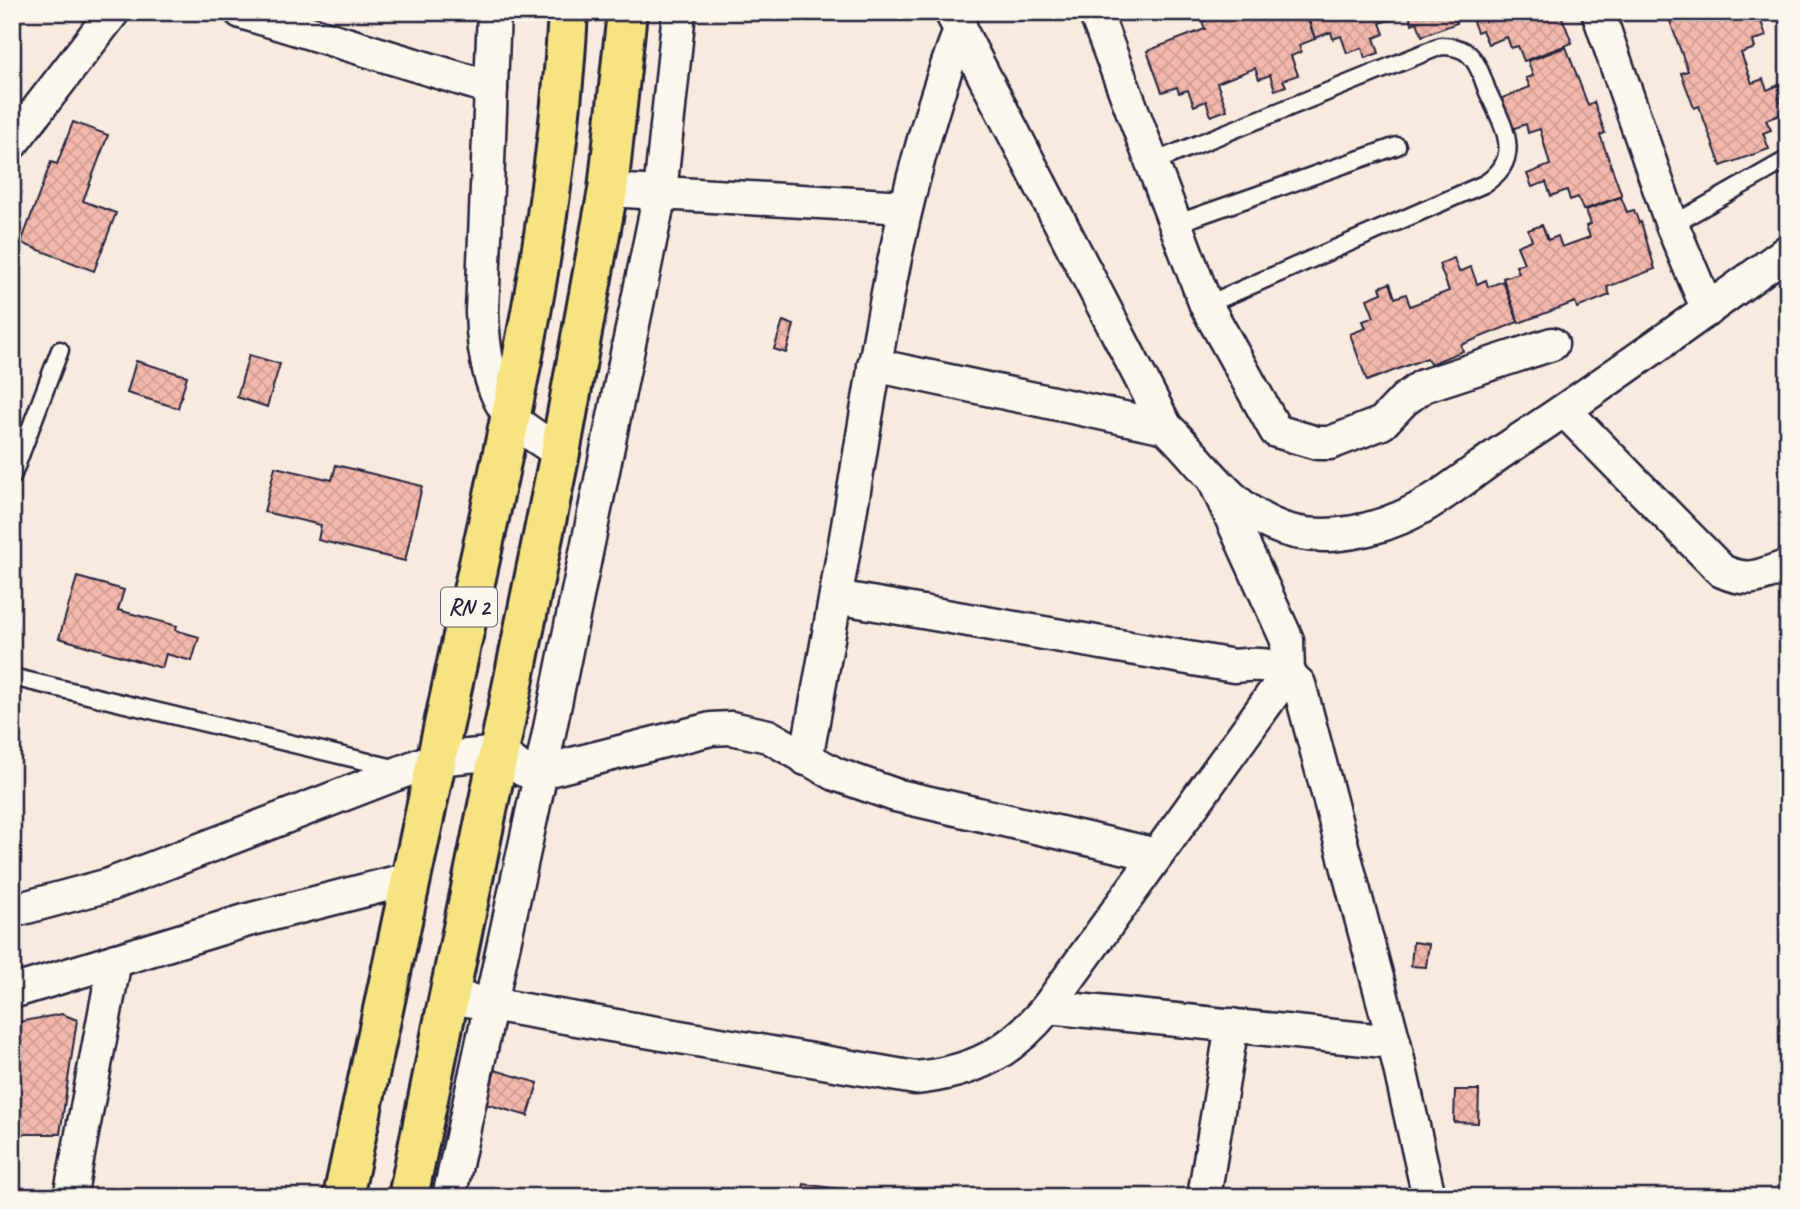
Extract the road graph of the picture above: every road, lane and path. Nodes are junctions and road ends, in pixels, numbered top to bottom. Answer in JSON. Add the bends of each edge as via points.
{"nodes":[{"id":1,"x":113,"y":12,"type":"edge"},
{"id":2,"x":241,"y":12,"type":"edge"},
{"id":3,"x":494,"y":12,"type":"edge"},
{"id":4,"x":568,"y":12,"type":"edge"},
{"id":5,"x":627,"y":12,"type":"edge"},
{"id":6,"x":679,"y":12,"type":"edge"},
{"id":7,"x":1598,"y":12,"type":"edge"},
{"id":8,"x":1106,"y":16,"type":"edge"},
{"id":9,"x":956,"y":20,"type":"edge"},
{"id":10,"x":314,"y":24,"type":"edge"},
{"id":11,"x":491,"y":88,"type":"junction"},
{"id":12,"x":12,"y":143,"type":"edge"},
{"id":13,"x":1397,"y":146,"type":"dead end"},
{"id":14,"x":1788,"y":159,"type":"edge"},
{"id":15,"x":1151,"y":163,"type":"junction"},
{"id":16,"x":608,"y":190,"type":"junction"},
{"id":17,"x":660,"y":193,"type":"junction"},
{"id":18,"x":906,"y":207,"type":"junction"},
{"id":19,"x":1175,"y":224,"type":"junction"},
{"id":20,"x":1672,"y":225,"type":"junction"},
{"id":21,"x":1788,"y":250,"type":"edge"},
{"id":22,"x":1206,"y":305,"type":"junction"},
{"id":23,"x":1708,"y":310,"type":"junction"},
{"id":24,"x":1552,"y":344,"type":"dead end"},
{"id":25,"x":60,"y":350,"type":"dead end"},
{"id":26,"x":874,"y":365,"type":"junction"},
{"id":27,"x":1565,"y":411,"type":"junction"},
{"id":28,"x":512,"y":418,"type":"junction"},
{"id":29,"x":1167,"y":427,"type":"junction"},
{"id":30,"x":560,"y":453,"type":"junction"},
{"id":31,"x":12,"y":477,"type":"edge"},
{"id":32,"x":1216,"y":484,"type":"junction"},
{"id":33,"x":1788,"y":566,"type":"edge"},
{"id":34,"x":836,"y":597,"type":"junction"},
{"id":35,"x":1288,"y":673,"type":"junction"},
{"id":36,"x":12,"y":677,"type":"edge"},
{"id":37,"x":500,"y":753,"type":"junction"},
{"id":38,"x":806,"y":759,"type":"junction"},
{"id":39,"x":420,"y":765,"type":"junction"},
{"id":40,"x":541,"y":772,"type":"junction"},
{"id":41,"x":1157,"y":855,"type":"junction"},
{"id":42,"x":409,"y":879,"type":"junction"},
{"id":43,"x":12,"y":911,"type":"edge"},
{"id":44,"x":115,"y":960,"type":"junction"},
{"id":45,"x":12,"y":992,"type":"edge"},
{"id":46,"x":450,"y":997,"type":"junction"},
{"id":47,"x":489,"y":1003,"type":"junction"},
{"id":48,"x":1048,"y":1007,"type":"junction"},
{"id":49,"x":1232,"y":1025,"type":"junction"},
{"id":50,"x":1394,"y":1042,"type":"junction"},
{"id":51,"x":1197,"y":1195,"type":"edge"},
{"id":52,"x":70,"y":1197,"type":"edge"},
{"id":53,"x":344,"y":1197,"type":"edge"},
{"id":54,"x":408,"y":1197,"type":"edge"},
{"id":55,"x":449,"y":1197,"type":"edge"},
{"id":56,"x":1429,"y":1197,"type":"edge"}],
"edges":[{"from":1,"to":12,"type":"street"},
{"from":2,"to":10,"type":"street"},
{"from":3,"to":11,"type":"street"},
{"from":4,"to":28,"type":"highway","number":"RN 2","via":[[565,77],[550,189]]},
{"from":5,"to":16,"type":"highway","number":"RN 2"},
{"from":6,"to":17,"type":"street"},
{"from":7,"to":20,"type":"street"},
{"from":8,"to":15,"type":"street"},
{"from":9,"to":18,"type":"street"},
{"from":9,"to":29,"type":"street"},
{"from":10,"to":11,"type":"street"},
{"from":11,"to":28,"type":"street","via":[[482,331],[494,385]]},
{"from":13,"to":19,"type":"lane"},
{"from":14,"to":20,"type":"lane"},
{"from":15,"to":19,"type":"street"},
{"from":15,"to":22,"type":"lane","via":[[1441,46],[1460,49],[1474,60],[1505,130],[1508,142],[1503,167],[1484,184]]},
{"from":16,"to":17,"type":"street"},
{"from":16,"to":30,"type":"highway","number":"RN 2"},
{"from":17,"to":18,"type":"street"},
{"from":17,"to":40,"type":"street"},
{"from":18,"to":26,"type":"street"},
{"from":19,"to":22,"type":"street"},
{"from":20,"to":23,"type":"street"},
{"from":21,"to":23,"type":"street"},
{"from":22,"to":24,"type":"street","via":[[1276,431],[1317,443],[1330,443],[1382,423],[1423,386]]},
{"from":23,"to":27,"type":"street"},
{"from":25,"to":31,"type":"lane"},
{"from":26,"to":29,"type":"street"},
{"from":26,"to":34,"type":"street"},
{"from":27,"to":32,"type":"street","via":[[1416,511],[1348,533],[1322,536],[1270,524]]},
{"from":27,"to":33,"type":"street","via":[[1722,571],[1756,579]]},
{"from":28,"to":30,"type":"street"},
{"from":28,"to":39,"type":"highway","number":"RN 2"},
{"from":29,"to":32,"type":"street"},
{"from":30,"to":37,"type":"highway","number":"RN 2"},
{"from":32,"to":35,"type":"street","via":[[1287,640]]},
{"from":34,"to":35,"type":"street","via":[[1234,666],[1267,663]]},
{"from":34,"to":38,"type":"street"},
{"from":35,"to":41,"type":"street"},
{"from":35,"to":50,"type":"street","via":[[1299,684],[1308,711]]},
{"from":36,"to":39,"type":"lane"},
{"from":37,"to":39,"type":"street"},
{"from":37,"to":40,"type":"street","via":[[523,770]]},
{"from":37,"to":46,"type":"highway","number":"RN 2"},
{"from":38,"to":40,"type":"street","via":[[768,736],[711,729]]},
{"from":38,"to":41,"type":"street","via":[[895,795]]},
{"from":39,"to":42,"type":"highway","number":"RN 2"},
{"from":39,"to":43,"type":"street","via":[[109,885]]},
{"from":40,"to":47,"type":"street"},
{"from":41,"to":48,"type":"street"},
{"from":42,"to":44,"type":"street"},
{"from":42,"to":53,"type":"highway","number":"RN 2"},
{"from":44,"to":45,"type":"street"},
{"from":44,"to":52,"type":"street"},
{"from":46,"to":47,"type":"street"},
{"from":46,"to":54,"type":"highway","number":"RN 2"},
{"from":47,"to":48,"type":"street","via":[[915,1078],[954,1072],[991,1058],[1027,1032]]},
{"from":47,"to":55,"type":"street"},
{"from":48,"to":49,"type":"street"},
{"from":49,"to":50,"type":"street"},
{"from":49,"to":51,"type":"street"},
{"from":50,"to":56,"type":"street"}]}
